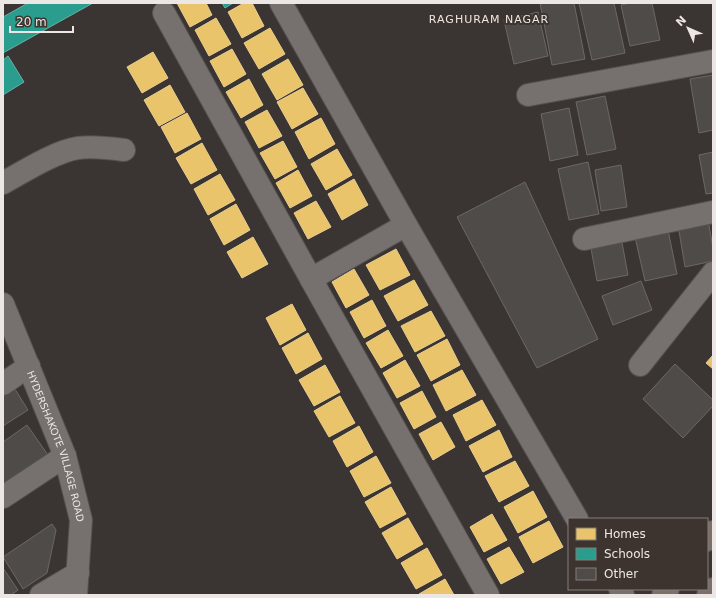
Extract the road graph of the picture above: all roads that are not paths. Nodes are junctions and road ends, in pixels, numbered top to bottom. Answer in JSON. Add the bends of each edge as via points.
{"nodes":[{"id":1,"x":281,"y":3,"type":"edge"},
{"id":2,"x":164,"y":13,"type":"dead end"},
{"id":3,"x":713,"y":61,"type":"edge"},
{"id":4,"x":528,"y":95,"type":"dead end"},
{"id":5,"x":124,"y":150,"type":"dead end"},
{"id":6,"x":3,"y":183,"type":"edge"},
{"id":7,"x":713,"y":212,"type":"edge"},
{"id":8,"x":406,"y":225,"type":"junction"},
{"id":9,"x":584,"y":239,"type":"dead end"},
{"id":10,"x":713,"y":273,"type":"edge"},
{"id":11,"x":311,"y":279,"type":"junction"},
{"id":12,"x":3,"y":304,"type":"edge"},
{"id":13,"x":29,"y":366,"type":"junction"},
{"id":14,"x":640,"y":366,"type":"dead end"},
{"id":15,"x":3,"y":384,"type":"edge"},
{"id":16,"x":64,"y":456,"type":"junction"},
{"id":17,"x":3,"y":497,"type":"edge"},
{"id":18,"x":576,"y":518,"type":"edge"},
{"id":19,"x":78,"y":573,"type":"junction"},
{"id":20,"x":713,"y":589,"type":"edge"},
{"id":21,"x":41,"y":595,"type":"edge"},
{"id":22,"x":76,"y":595,"type":"edge"},
{"id":23,"x":488,"y":595,"type":"edge"},
{"id":24,"x":708,"y":595,"type":"edge"}],
"edges":[{"from":1,"to":8,"type":"street"},
{"from":2,"to":11,"type":"street"},
{"from":3,"to":4,"type":"street"},
{"from":5,"to":6,"type":"street","via":[[77,148],[45,160]]},
{"from":7,"to":9,"type":"street"},
{"from":8,"to":11,"type":"street"},
{"from":8,"to":18,"type":"street"},
{"from":10,"to":14,"type":"street"},
{"from":11,"to":23,"type":"street"},
{"from":12,"to":13,"type":"street","name":"HYDERSHAKOTE VILLAGE ROAD"},
{"from":13,"to":15,"type":"street"},
{"from":13,"to":16,"type":"street","name":"HYDERSHAKOTE VILLAGE ROAD"},
{"from":16,"to":17,"type":"street"},
{"from":16,"to":19,"type":"street","name":"HYDERSHAKOTE VILLAGE ROAD","via":[[81,520]]},
{"from":19,"to":21,"type":"street"},
{"from":19,"to":22,"type":"street","name":"HYDERSHAKOTE VILLAGE ROAD"},
{"from":20,"to":24,"type":"highway"}]}
